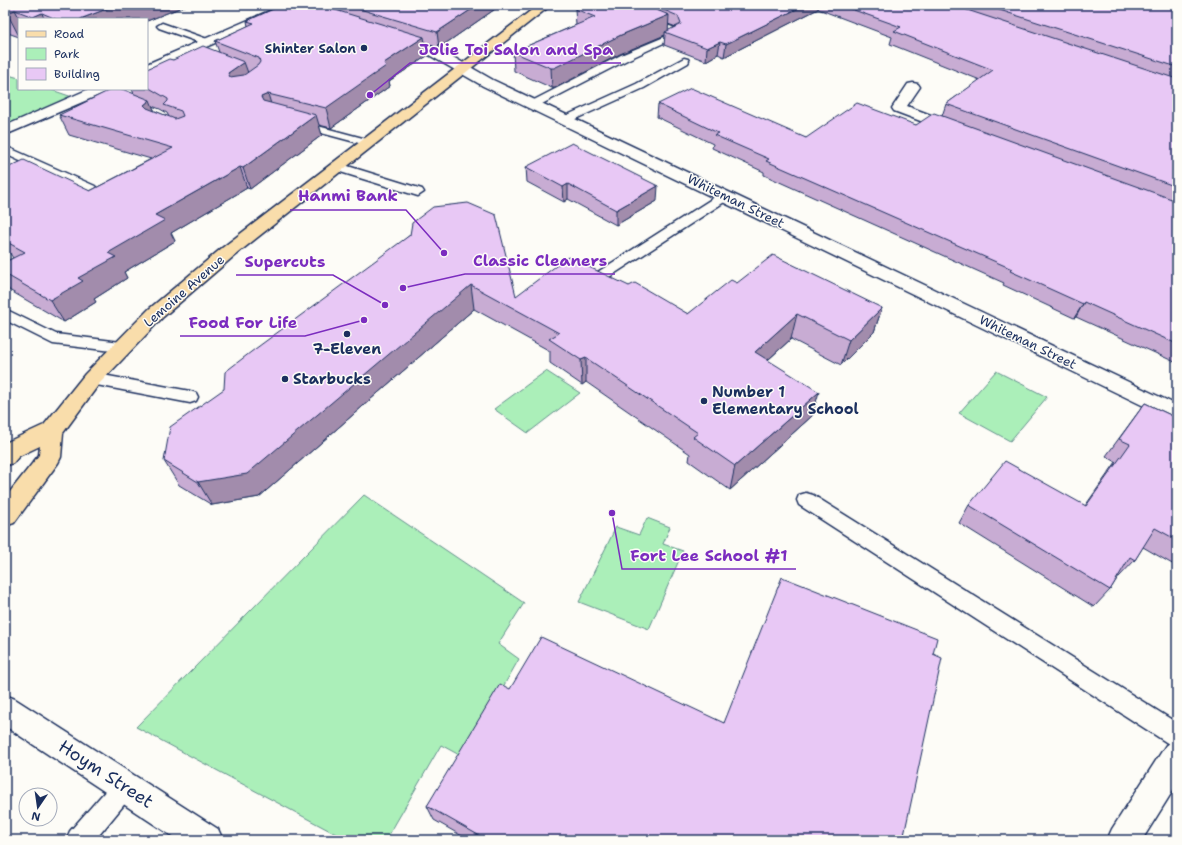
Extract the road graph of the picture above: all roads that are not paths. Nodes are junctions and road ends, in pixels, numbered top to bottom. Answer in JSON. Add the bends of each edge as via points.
{"nodes":[{"id":1,"x":269,"y":5,"type":"edge"},
{"id":2,"x":545,"y":5,"type":"edge"},
{"id":3,"x":610,"y":5,"type":"edge"},
{"id":4,"x":288,"y":7,"type":"edge"},
{"id":5,"x":304,"y":12,"type":"edge"},
{"id":6,"x":162,"y":26,"type":"dead end"},
{"id":7,"x":386,"y":38,"type":"edge"},
{"id":8,"x":207,"y":42,"type":"junction"},
{"id":9,"x":186,"y":51,"type":"junction"},
{"id":10,"x":201,"y":57,"type":"edge"},
{"id":11,"x":684,"y":61,"type":"dead end"},
{"id":12,"x":148,"y":69,"type":"edge"},
{"id":13,"x":464,"y":69,"type":"junction"},
{"id":14,"x":913,"y":87,"type":"dead end"},
{"id":15,"x":103,"y":92,"type":"edge"},
{"id":16,"x":534,"y":104,"type":"junction"},
{"id":17,"x":568,"y":119,"type":"junction"},
{"id":18,"x":289,"y":121,"type":"edge"},
{"id":19,"x":5,"y":132,"type":"edge"},
{"id":20,"x":965,"y":133,"type":"edge"},
{"id":21,"x":370,"y":143,"type":"junction"},
{"id":22,"x":5,"y":150,"type":"edge"},
{"id":23,"x":338,"y":167,"type":"junction"},
{"id":24,"x":91,"y":189,"type":"edge"},
{"id":25,"x":418,"y":192,"type":"dead end"},
{"id":26,"x":724,"y":196,"type":"junction"},
{"id":27,"x":598,"y":278,"type":"edge"},
{"id":28,"x":5,"y":314,"type":"edge"},
{"id":29,"x":121,"y":347,"type":"junction"},
{"id":30,"x":92,"y":379,"type":"junction"},
{"id":31,"x":190,"y":397,"type":"dead end"},
{"id":32,"x":1177,"y":414,"type":"edge"},
{"id":33,"x":52,"y":430,"type":"junction"},
{"id":34,"x":5,"y":457,"type":"edge"},
{"id":35,"x":806,"y":500,"type":"dead end"},
{"id":36,"x":5,"y":516,"type":"edge"},
{"id":37,"x":5,"y":709,"type":"edge"},
{"id":38,"x":1177,"y":736,"type":"edge"},
{"id":39,"x":1177,"y":756,"type":"edge"},
{"id":40,"x":124,"y":787,"type":"junction"},
{"id":41,"x":79,"y":840,"type":"edge"},
{"id":42,"x":208,"y":840,"type":"edge"},
{"id":43,"x":1122,"y":840,"type":"edge"}],
"edges":[{"from":1,"to":4,"type":"lane"},
{"from":2,"to":13,"type":"main road","name":"Lemoine Avenue"},
{"from":3,"to":16,"type":"lane","via":[[674,31],[674,36],[625,57]]},
{"from":4,"to":5,"type":"street"},
{"from":4,"to":8,"type":"street"},
{"from":6,"to":8,"type":"lane"},
{"from":7,"to":13,"type":"street","name":"Whiteman Street","via":[[434,52]]},
{"from":8,"to":9,"type":"street"},
{"from":9,"to":10,"type":"lane"},
{"from":9,"to":12,"type":"street"},
{"from":11,"to":17,"type":"lane","via":[[640,86]]},
{"from":13,"to":16,"type":"street","name":"Whiteman Street"},
{"from":13,"to":21,"type":"main road","name":"Lemoine Avenue"},
{"from":14,"to":20,"type":"street","via":[[899,108]]},
{"from":15,"to":19,"type":"street"},
{"from":16,"to":17,"type":"street","name":"Whiteman Street"},
{"from":17,"to":26,"type":"street","name":"Whiteman Street"},
{"from":18,"to":21,"type":"lane"},
{"from":21,"to":23,"type":"main road","name":"Lemoine Avenue"},
{"from":22,"to":24,"type":"lane"},
{"from":23,"to":25,"type":"lane"},
{"from":23,"to":29,"type":"main road","name":"Lemoine Avenue","via":[[194,281]]},
{"from":26,"to":27,"type":"lane"},
{"from":26,"to":32,"type":"street","name":"Whiteman Street"},
{"from":28,"to":29,"type":"lane","via":[[53,339]]},
{"from":29,"to":30,"type":"main road","name":"Lemoine Avenue"},
{"from":30,"to":31,"type":"lane"},
{"from":30,"to":33,"type":"main road","name":"Lemoine Avenue"},
{"from":33,"to":34,"type":"main road","via":[[11,450]]},
{"from":33,"to":36,"type":"main road","via":[[50,458]]},
{"from":35,"to":38,"type":"lane"},
{"from":37,"to":40,"type":"street","name":"Hoym Street"},
{"from":39,"to":43,"type":"street"},
{"from":40,"to":41,"type":"lane"},
{"from":40,"to":42,"type":"street","name":"Hoym Street"}]}
